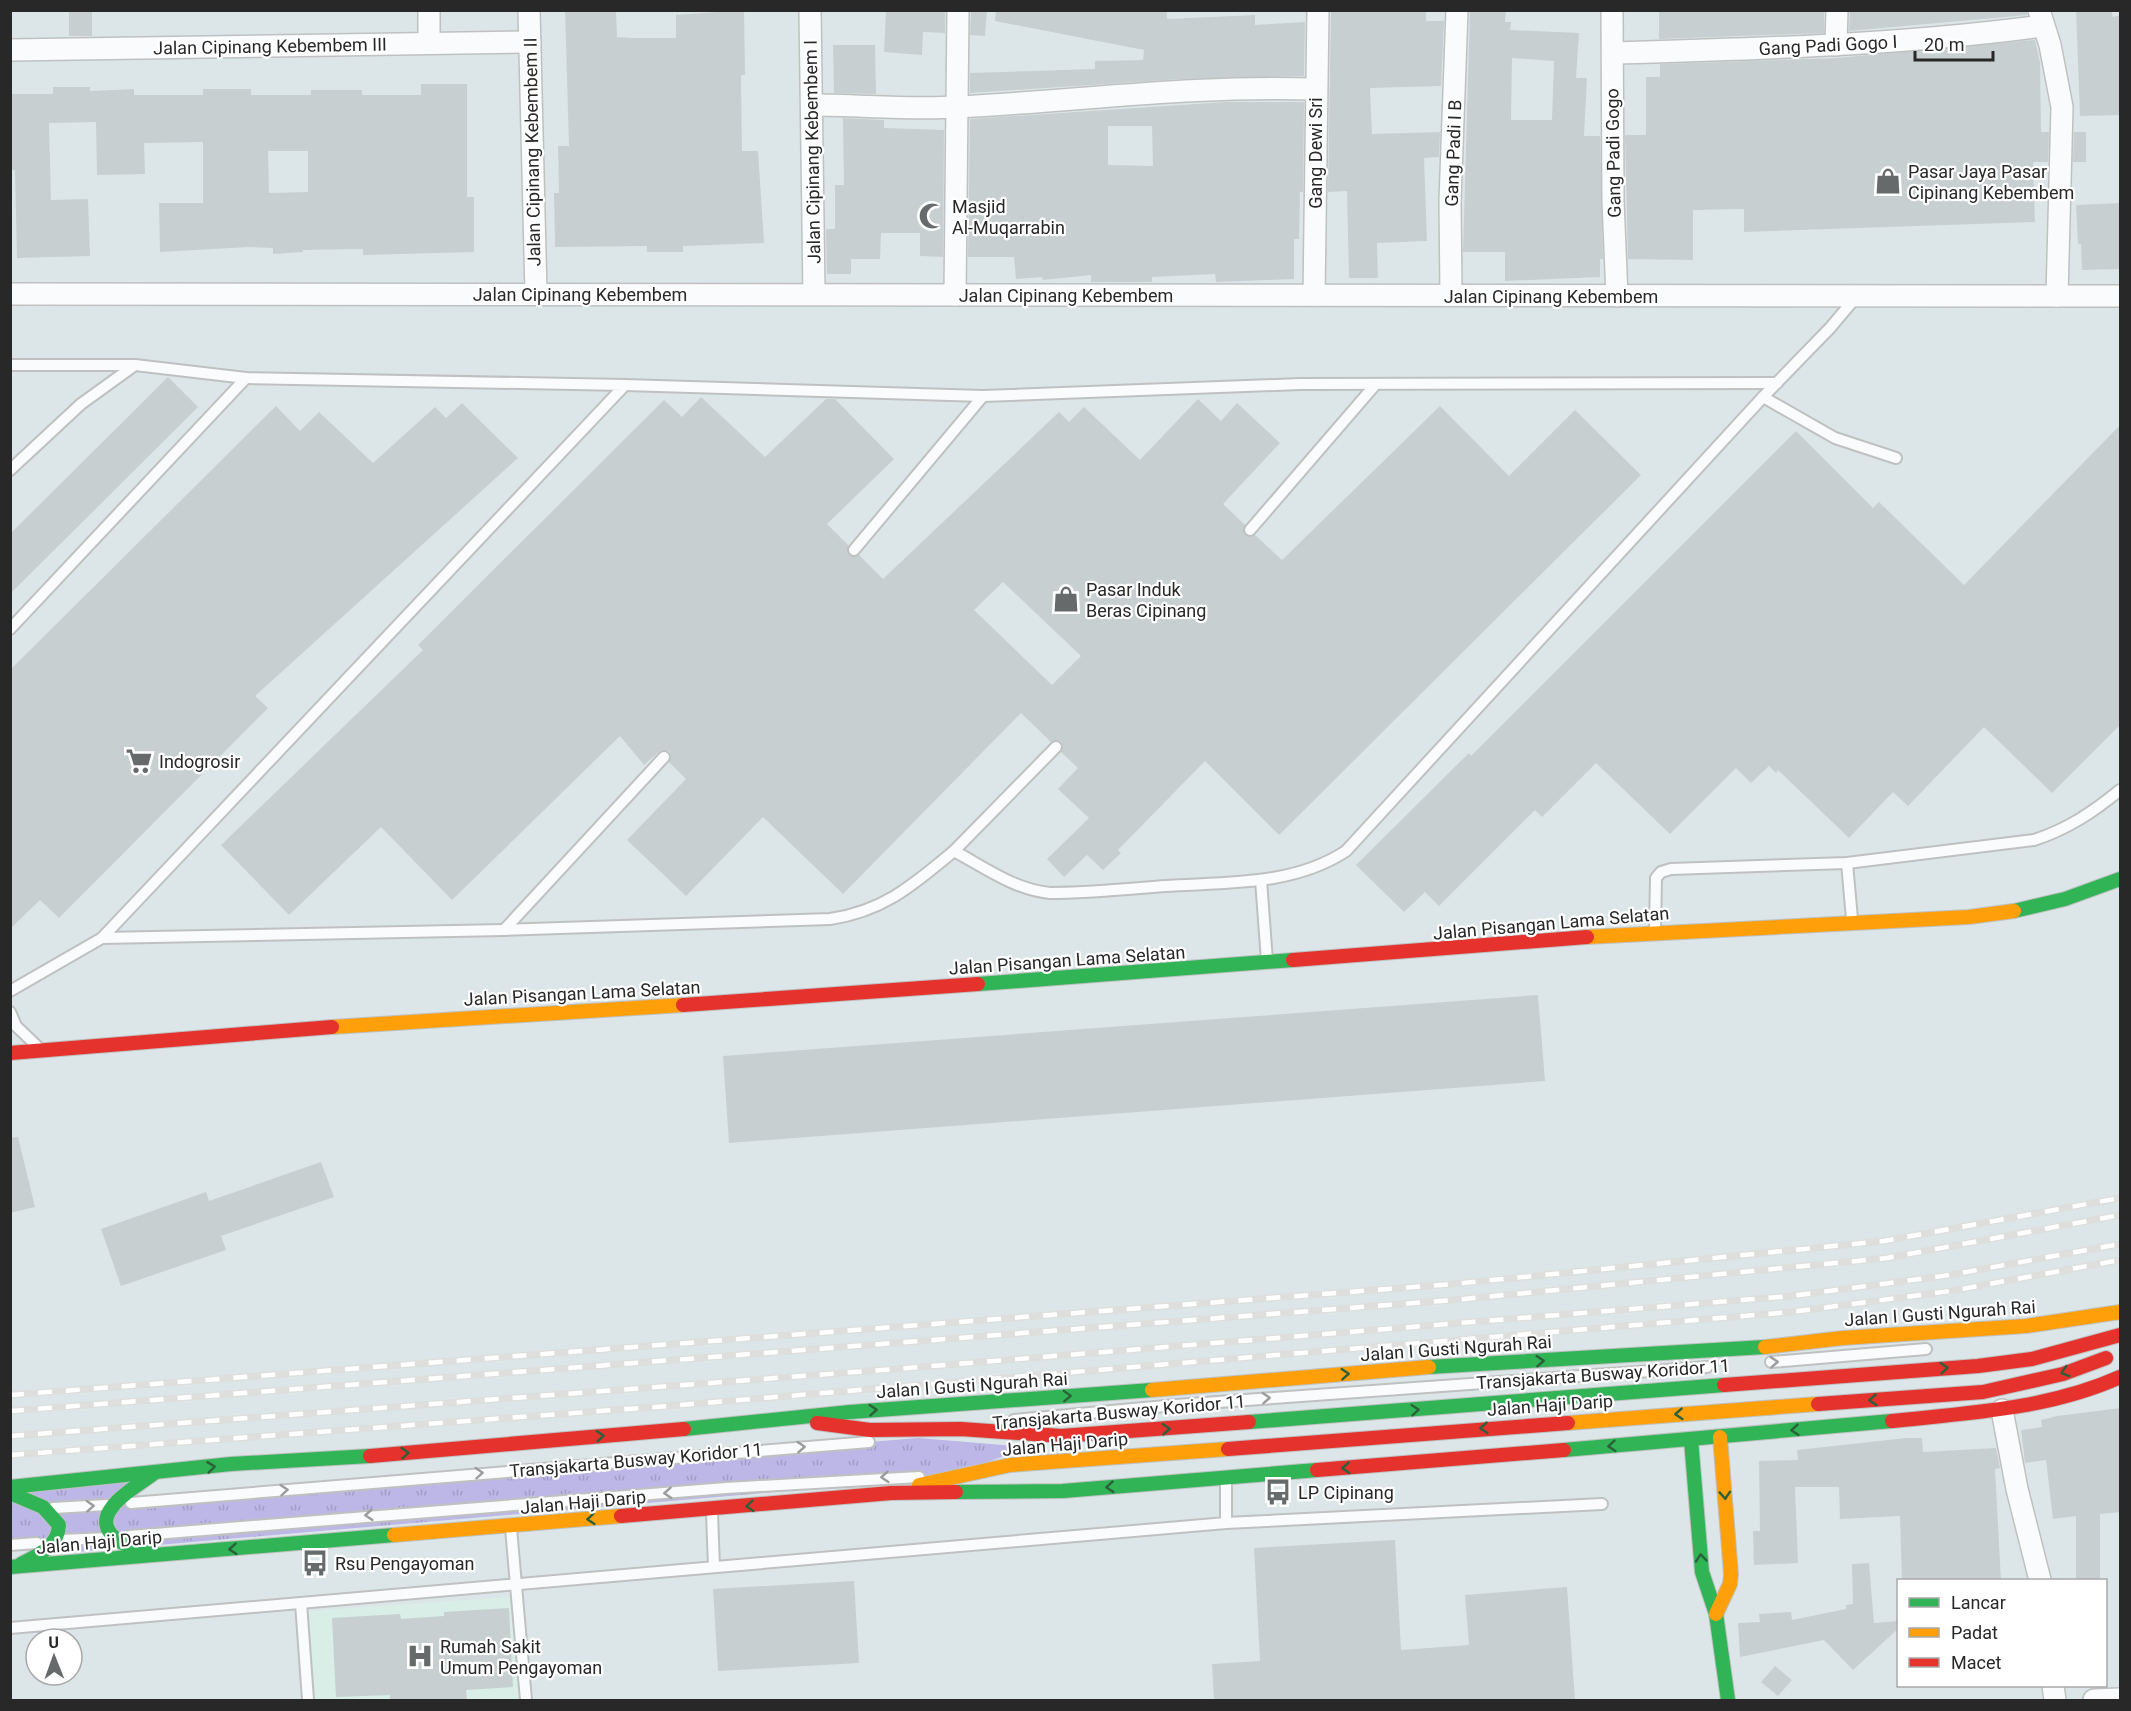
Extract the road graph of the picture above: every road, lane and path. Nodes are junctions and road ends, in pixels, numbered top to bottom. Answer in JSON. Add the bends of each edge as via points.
{"nodes":[{"id":1,"x":429,"y":10,"type":"edge"},
{"id":2,"x":529,"y":10,"type":"edge"},
{"id":3,"x":810,"y":10,"type":"edge"},
{"id":4,"x":958,"y":10,"type":"edge"},
{"id":5,"x":1318,"y":10,"type":"edge"},
{"id":6,"x":1456,"y":10,"type":"edge"},
{"id":7,"x":1612,"y":10,"type":"edge"},
{"id":8,"x":1836,"y":10,"type":"edge"},
{"id":9,"x":2041,"y":18,"type":"edge"},
{"id":10,"x":530,"y":42,"type":"junction"},
{"id":11,"x":429,"y":43,"type":"junction"},
{"id":12,"x":1836,"y":45,"type":"junction"},
{"id":13,"x":10,"y":50,"type":"edge"},
{"id":14,"x":1613,"y":53,"type":"junction"},
{"id":15,"x":1315,"y":89,"type":"junction"},
{"id":16,"x":812,"y":105,"type":"junction"},
{"id":17,"x":955,"y":108,"type":"junction"},
{"id":18,"x":10,"y":294,"type":"edge"},
{"id":19,"x":536,"y":294,"type":"junction"},
{"id":20,"x":814,"y":294,"type":"junction"},
{"id":21,"x":955,"y":295,"type":"junction"},
{"id":22,"x":1314,"y":295,"type":"junction"},
{"id":23,"x":1451,"y":296,"type":"junction"},
{"id":24,"x":1617,"y":296,"type":"junction"},
{"id":25,"x":1857,"y":296,"type":"junction"},
{"id":26,"x":2057,"y":296,"type":"junction"},
{"id":27,"x":2121,"y":296,"type":"edge"},
{"id":28,"x":10,"y":365,"type":"edge"},
{"id":29,"x":135,"y":365,"type":"junction"},
{"id":30,"x":246,"y":378,"type":"junction"},
{"id":31,"x":1777,"y":383,"type":"junction"},
{"id":32,"x":1375,"y":385,"type":"junction"},
{"id":33,"x":625,"y":386,"type":"junction"},
{"id":34,"x":983,"y":396,"type":"junction"},
{"id":35,"x":1763,"y":397,"type":"junction"},
{"id":36,"x":1896,"y":458,"type":"dead end"},
{"id":37,"x":10,"y":470,"type":"edge"},
{"id":38,"x":1250,"y":530,"type":"dead end"},
{"id":39,"x":854,"y":550,"type":"dead end"},
{"id":40,"x":10,"y":629,"type":"edge"},
{"id":41,"x":1056,"y":747,"type":"dead end"},
{"id":42,"x":664,"y":757,"type":"dead end"},
{"id":43,"x":2121,"y":790,"type":"edge"},
{"id":44,"x":954,"y":851,"type":"junction"},
{"id":45,"x":1847,"y":863,"type":"junction"},
{"id":46,"x":2121,"y":879,"type":"edge"},
{"id":47,"x":1261,"y":880,"type":"junction"},
{"id":48,"x":1852,"y":921,"type":"junction"},
{"id":49,"x":504,"y":930,"type":"junction"},
{"id":50,"x":1655,"y":932,"type":"junction"},
{"id":51,"x":102,"y":938,"type":"junction"},
{"id":52,"x":1268,"y":963,"type":"junction"},
{"id":53,"x":10,"y":991,"type":"edge"},
{"id":54,"x":10,"y":1012,"type":"edge"},
{"id":55,"x":43,"y":1051,"type":"junction"},
{"id":56,"x":10,"y":1053,"type":"edge"},
{"id":57,"x":2121,"y":1312,"type":"edge"},
{"id":58,"x":2121,"y":1334,"type":"edge"},
{"id":59,"x":2060,"y":1339,"type":"dead end"},
{"id":60,"x":1940,"y":1348,"type":"dead end"},
{"id":61,"x":2121,"y":1353,"type":"edge"},
{"id":62,"x":1759,"y":1363,"type":"dead end"},
{"id":63,"x":1725,"y":1365,"type":"dead end"},
{"id":64,"x":2121,"y":1377,"type":"edge"},
{"id":65,"x":2002,"y":1410,"type":"junction"},
{"id":66,"x":794,"y":1419,"type":"junction"},
{"id":67,"x":961,"y":1429,"type":"junction"},
{"id":68,"x":1720,"y":1437,"type":"junction"},
{"id":69,"x":1691,"y":1440,"type":"junction"},
{"id":70,"x":1446,"y":1460,"type":"junction"},
{"id":71,"x":1248,"y":1464,"type":"dead end"},
{"id":72,"x":153,"y":1474,"type":"junction"},
{"id":73,"x":949,"y":1477,"type":"junction"},
{"id":74,"x":1226,"y":1477,"type":"junction"},
{"id":75,"x":1047,"y":1479,"type":"dead end"},
{"id":76,"x":10,"y":1487,"type":"edge"},
{"id":77,"x":10,"y":1493,"type":"edge"},
{"id":78,"x":891,"y":1493,"type":"junction"},
{"id":79,"x":116,"y":1504,"type":"junction"},
{"id":80,"x":1602,"y":1504,"type":"dead end"},
{"id":81,"x":46,"y":1508,"type":"junction"},
{"id":82,"x":22,"y":1509,"type":"dead end"},
{"id":83,"x":712,"y":1509,"type":"junction"},
{"id":84,"x":1226,"y":1523,"type":"junction"},
{"id":85,"x":511,"y":1526,"type":"junction"},
{"id":86,"x":113,"y":1538,"type":"junction"},
{"id":87,"x":56,"y":1541,"type":"junction"},
{"id":88,"x":10,"y":1545,"type":"edge"},
{"id":89,"x":162,"y":1554,"type":"junction"},
{"id":90,"x":12,"y":1567,"type":"edge"},
{"id":91,"x":714,"y":1567,"type":"junction"},
{"id":92,"x":2040,"y":1579,"type":"edge"},
{"id":93,"x":517,"y":1584,"type":"junction"},
{"id":94,"x":301,"y":1603,"type":"junction"},
{"id":95,"x":1716,"y":1614,"type":"junction"},
{"id":96,"x":10,"y":1628,"type":"edge"},
{"id":97,"x":2121,"y":1699,"type":"edge"},
{"id":98,"x":308,"y":1701,"type":"edge"},
{"id":99,"x":526,"y":1701,"type":"edge"},
{"id":100,"x":1728,"y":1701,"type":"edge"},
{"id":101,"x":2094,"y":1701,"type":"edge"}],
"edges":[{"from":1,"to":11,"type":"street"},
{"from":2,"to":10,"type":"street","name":"Jalan Cipinang Kebembem II"},
{"from":3,"to":16,"type":"street","name":"Jalan Cipinang Kebembem I"},
{"from":4,"to":17,"type":"street"},
{"from":5,"to":15,"type":"street","name":"Gang Dewi Sri"},
{"from":6,"to":23,"type":"street","name":"Gang Padi I B"},
{"from":7,"to":14,"type":"street","name":"Gang Padi Gogo"},
{"from":8,"to":12,"type":"street"},
{"from":9,"to":12,"type":"street","name":"Gang Padi Gogo I","via":[[1945,39]]},
{"from":9,"to":26,"type":"street","via":[[2062,107]]},
{"from":10,"to":11,"type":"street","name":"Jalan Cipinang Kebembem III"},
{"from":10,"to":19,"type":"street","name":"Jalan Cipinang Kebembem II"},
{"from":11,"to":13,"type":"street","name":"Jalan Cipinang Kebembem III"},
{"from":12,"to":14,"type":"street","name":"Gang Padi Gogo I"},
{"from":14,"to":24,"type":"street","name":"Gang Padi Gogo"},
{"from":15,"to":17,"type":"street","via":[[1245,87]]},
{"from":15,"to":22,"type":"street","name":"Gang Dewi Sri"},
{"from":16,"to":17,"type":"street"},
{"from":16,"to":20,"type":"street","name":"Jalan Cipinang Kebembem I"},
{"from":17,"to":21,"type":"street"},
{"from":18,"to":19,"type":"street","name":"Jalan Cipinang Kebembem"},
{"from":19,"to":20,"type":"street","name":"Jalan Cipinang Kebembem"},
{"from":20,"to":21,"type":"street","name":"Jalan Cipinang Kebembem"},
{"from":21,"to":22,"type":"street","name":"Jalan Cipinang Kebembem"},
{"from":22,"to":23,"type":"street","name":"Jalan Cipinang Kebembem"},
{"from":23,"to":24,"type":"street","name":"Jalan Cipinang Kebembem"},
{"from":24,"to":25,"type":"street","name":"Jalan Cipinang Kebembem"},
{"from":25,"to":26,"type":"street","name":"Jalan Cipinang Kebembem"},
{"from":25,"to":31,"type":"lane"},
{"from":26,"to":27,"type":"street","name":"Jalan Cipinang Kebembem"},
{"from":28,"to":29,"type":"lane"},
{"from":29,"to":30,"type":"lane"},
{"from":29,"to":37,"type":"lane","via":[[81,404]]},
{"from":30,"to":33,"type":"lane"},
{"from":30,"to":40,"type":"lane"},
{"from":31,"to":32,"type":"lane"},
{"from":31,"to":35,"type":"lane"},
{"from":32,"to":34,"type":"lane","via":[[1300,384]]},
{"from":32,"to":38,"type":"lane"},
{"from":33,"to":34,"type":"lane"},
{"from":33,"to":51,"type":"lane"},
{"from":34,"to":39,"type":"lane"},
{"from":35,"to":36,"type":"lane","via":[[1835,438]]},
{"from":35,"to":47,"type":"lane","via":[[1346,851],[1309,870]]},
{"from":41,"to":44,"type":"lane"},
{"from":42,"to":49,"type":"lane"},
{"from":43,"to":45,"type":"lane","via":[[2084,819],[2034,840]]},
{"from":44,"to":47,"type":"lane","via":[[1010,882],[1040,892]]},
{"from":44,"to":49,"type":"lane","via":[[908,890],[871,909],[846,916]]},
{"from":45,"to":48,"type":"lane"},
{"from":45,"to":50,"type":"lane","via":[[1661,872],[1656,878]]},
{"from":46,"to":48,"type":"main road","name":"Jalan Pisangan Lama Selatan","via":[[2056,904],[2013,913]]},
{"from":47,"to":52,"type":"lane"},
{"from":48,"to":50,"type":"main road","name":"Jalan Pisangan Lama Selatan"},
{"from":49,"to":51,"type":"lane"},
{"from":50,"to":52,"type":"main road","name":"Jalan Pisangan Lama Selatan"},
{"from":51,"to":53,"type":"lane"},
{"from":52,"to":55,"type":"main road","name":"Jalan Pisangan Lama Selatan","via":[[807,998],[360,1025]]},
{"from":54,"to":55,"type":"lane","via":[[16,1026]]},
{"from":55,"to":56,"type":"main road","name":"Jalan Pisangan Lama Selatan"},
{"from":66,"to":57,"type":"main road","name":"Jalan I Gusti Ngurah Rai","one_way":true,"via":[[1415,1368],[1737,1350],[1843,1338],[2026,1326]]},
{"from":58,"to":59,"type":"lane"},
{"from":67,"to":58,"type":"main road","name":"Jalan Haji Darip","one_way":true,"via":[[1061,1436],[1978,1366],[2032,1359]]},
{"from":62,"to":60,"type":"lane","one_way":true},
{"from":61,"to":73,"type":"main road","name":"Jalan Haji Darip","one_way":true,"via":[[2063,1374],[1983,1392],[1010,1465]]},
{"from":67,"to":63,"type":"lane","name":"Transjakarta Busway Koridor 11","one_way":true,"via":[[1053,1415]]},
{"from":64,"to":65,"type":"main road"},
{"from":65,"to":68,"type":"main road","one_way":true},
{"from":65,"to":92,"type":"street"},
{"from":66,"to":67,"type":"main road","name":"Jalan Haji Darip","via":[[870,1430]]},
{"from":72,"to":66,"type":"main road","name":"Jalan Haji Darip","one_way":true,"via":[[231,1464]]},
{"from":79,"to":67,"type":"lane","name":"Transjakarta Busway Koridor 11","one_way":true,"via":[[918,1438]]},
{"from":68,"to":69,"type":"main road"},
{"from":68,"to":95,"type":"main road","one_way":true,"via":[[1731,1574]]},
{"from":69,"to":70,"type":"main road","one_way":true},
{"from":95,"to":69,"type":"main road","one_way":true,"via":[[1702,1572]]},
{"from":70,"to":71,"type":"lane","via":[[1366,1454]]},
{"from":70,"to":74,"type":"main road","one_way":true},
{"from":72,"to":76,"type":"main road","name":"Jalan Haji Darip"},
{"from":72,"to":79,"type":"main road"},
{"from":73,"to":75,"type":"lane","name":"Transjakarta Busway Koridor 11"},
{"from":73,"to":78,"type":"main road","name":"Jalan Haji Darip"},
{"from":73,"to":86,"type":"lane","name":"Transjakarta Busway Koridor 11","one_way":true,"via":[[898,1476],[726,1488]]},
{"from":74,"to":78,"type":"main road","one_way":true,"via":[[1020,1493]]},
{"from":74,"to":84,"type":"lane"},
{"from":77,"to":81,"type":"main road"},
{"from":78,"to":83,"type":"main road","name":"Jalan Haji Darip","one_way":true},
{"from":81,"to":79,"type":"lane","name":"Transjakarta Busway Koridor 11","one_way":true},
{"from":79,"to":86,"type":"main road","via":[[108,1518]]},
{"from":80,"to":84,"type":"lane"},
{"from":81,"to":82,"type":"lane","name":"Transjakarta Busway Koridor 11"},
{"from":81,"to":87,"type":"main road","via":[[58,1521]]},
{"from":83,"to":85,"type":"main road","name":"Jalan Haji Darip","one_way":true},
{"from":83,"to":91,"type":"lane"},
{"from":84,"to":91,"type":"lane"},
{"from":85,"to":89,"type":"main road","name":"Jalan Haji Darip","one_way":true},
{"from":85,"to":93,"type":"lane"},
{"from":86,"to":87,"type":"lane","name":"Transjakarta Busway Koridor 11"},
{"from":86,"to":89,"type":"main road","via":[[129,1549]]},
{"from":87,"to":88,"type":"lane","name":"Transjakarta Busway Koridor 11"},
{"from":87,"to":90,"type":"main road","via":[[42,1555]]},
{"from":89,"to":90,"type":"main road","name":"Jalan Haji Darip"},
{"from":91,"to":93,"type":"lane"},
{"from":93,"to":94,"type":"lane"},
{"from":93,"to":99,"type":"lane"},
{"from":94,"to":96,"type":"lane"},
{"from":94,"to":98,"type":"lane"},
{"from":95,"to":100,"type":"main road"},
{"from":97,"to":101,"type":"street"}]}
